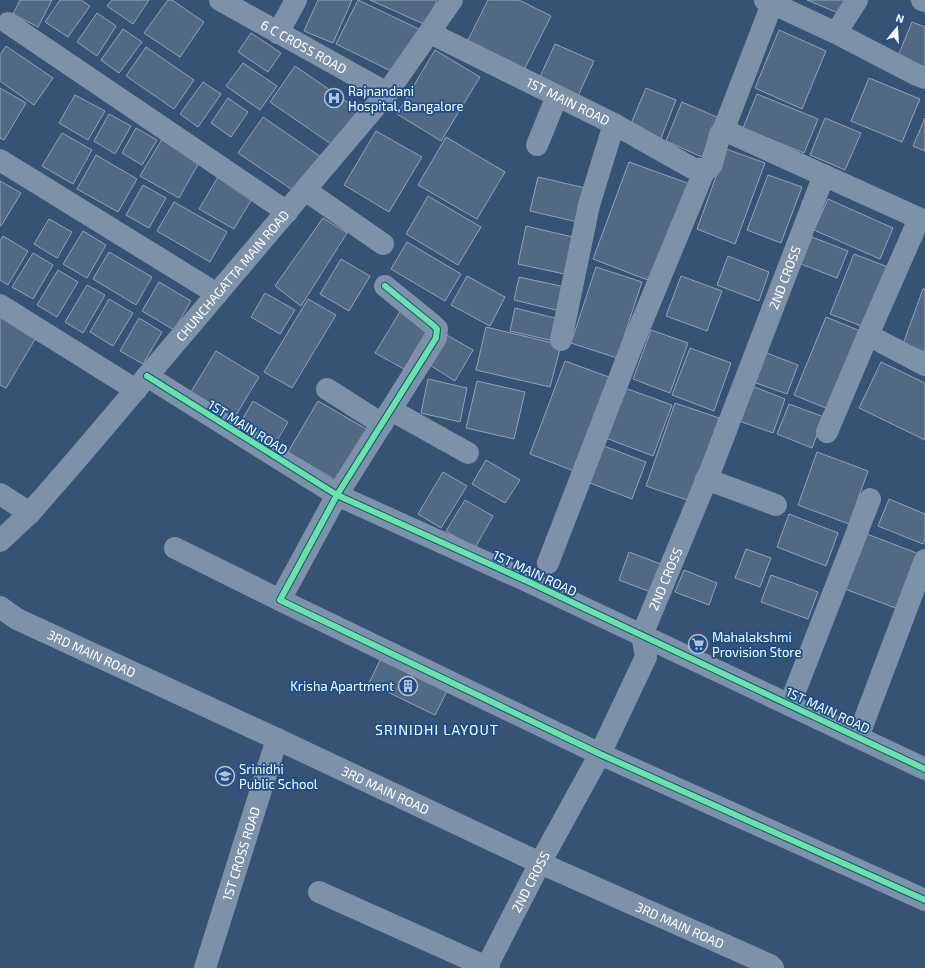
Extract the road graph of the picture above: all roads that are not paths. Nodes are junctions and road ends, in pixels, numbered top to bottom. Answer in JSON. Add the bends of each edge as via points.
{"nodes":[{"id":1,"x":220,"y":0,"type":"edge"},
{"id":2,"x":296,"y":0,"type":"edge"},
{"id":3,"x":452,"y":0,"type":"edge"},
{"id":4,"x":857,"y":0,"type":"edge"},
{"id":5,"x":922,"y":0,"type":"edge"},
{"id":6,"x":925,"y":1,"type":"edge"},
{"id":7,"x":769,"y":2,"type":"edge"},
{"id":8,"x":8,"y":24,"type":"dead end"},
{"id":9,"x":278,"y":33,"type":"junction"},
{"id":10,"x":430,"y":33,"type":"junction"},
{"id":11,"x":836,"y":33,"type":"junction"},
{"id":12,"x":925,"y":78,"type":"edge"},
{"id":13,"x":387,"y":93,"type":"junction"},
{"id":14,"x":557,"y":96,"type":"junction"},
{"id":15,"x":614,"y":124,"type":"junction"},
{"id":16,"x":723,"y":131,"type":"junction"},
{"id":17,"x":536,"y":145,"type":"dead end"},
{"id":18,"x":0,"y":160,"type":"edge"},
{"id":19,"x":705,"y":169,"type":"junction"},
{"id":20,"x":824,"y":175,"type":"junction"},
{"id":21,"x":305,"y":190,"type":"junction"},
{"id":22,"x":287,"y":212,"type":"junction"},
{"id":23,"x":922,"y":220,"type":"edge"},
{"id":24,"x":382,"y":244,"type":"dead end"},
{"id":25,"x":384,"y":286,"type":"dead end"},
{"id":26,"x":217,"y":294,"type":"junction"},
{"id":27,"x":0,"y":304,"type":"edge"},
{"id":28,"x":868,"y":335,"type":"junction"},
{"id":29,"x":561,"y":340,"type":"dead end"},
{"id":30,"x":925,"y":365,"type":"edge"},
{"id":31,"x":142,"y":383,"type":"junction"},
{"id":32,"x":327,"y":390,"type":"dead end"},
{"id":33,"x":387,"y":417,"type":"junction"},
{"id":34,"x":827,"y":432,"type":"dead end"},
{"id":35,"x":468,"y":453,"type":"dead end"},
{"id":36,"x":706,"y":479,"type":"junction"},
{"id":37,"x":0,"y":494,"type":"edge"},
{"id":38,"x":337,"y":496,"type":"junction"},
{"id":39,"x":870,"y":499,"type":"dead end"},
{"id":40,"x":776,"y":505,"type":"dead end"},
{"id":41,"x":30,"y":513,"type":"junction"},
{"id":42,"x":0,"y":541,"type":"edge"},
{"id":43,"x":175,"y":548,"type":"dead end"},
{"id":44,"x":925,"y":560,"type":"edge"},
{"id":45,"x":548,"y":563,"type":"dead end"},
{"id":46,"x":280,"y":600,"type":"junction"},
{"id":47,"x":0,"y":608,"type":"edge"},
{"id":48,"x":642,"y":635,"type":"junction"},
{"id":49,"x":790,"y":704,"type":"junction"},
{"id":50,"x":858,"y":736,"type":"junction"},
{"id":51,"x":277,"y":739,"type":"junction"},
{"id":52,"x":600,"y":754,"type":"junction"},
{"id":53,"x":925,"y":769,"type":"edge"},
{"id":54,"x":540,"y":863,"type":"junction"},
{"id":55,"x":319,"y":892,"type":"dead end"},
{"id":56,"x":925,"y":900,"type":"edge"},
{"id":57,"x":205,"y":968,"type":"edge"},
{"id":58,"x":487,"y":968,"type":"edge"},
{"id":59,"x":773,"y":968,"type":"edge"}],
"edges":[{"from":1,"to":9,"type":"street","name":"6 C CROSS ROAD"},
{"from":2,"to":9,"type":"street"},
{"from":3,"to":10,"type":"street","name":"CHUNCHAGATTA MAIN ROAD"},
{"from":4,"to":11,"type":"street"},
{"from":5,"to":6,"type":"street"},
{"from":7,"to":11,"type":"street"},
{"from":7,"to":16,"type":"street"},
{"from":8,"to":22,"type":"street"},
{"from":9,"to":13,"type":"street","name":"6 C CROSS ROAD"},
{"from":10,"to":13,"type":"street","name":"CHUNCHAGATTA MAIN ROAD"},
{"from":10,"to":14,"type":"street","name":"1ST MAIN ROAD"},
{"from":11,"to":12,"type":"street"},
{"from":13,"to":21,"type":"street","name":"CHUNCHAGATTA MAIN ROAD"},
{"from":14,"to":15,"type":"street","name":"1ST MAIN ROAD"},
{"from":14,"to":17,"type":"street"},
{"from":15,"to":19,"type":"street","name":"1ST MAIN ROAD","via":[[694,169]]},
{"from":15,"to":29,"type":"street","via":[[589,204]]},
{"from":16,"to":19,"type":"street","via":[[712,164]]},
{"from":16,"to":20,"type":"street"},
{"from":18,"to":26,"type":"street"},
{"from":19,"to":45,"type":"street","via":[[631,348]]},
{"from":20,"to":23,"type":"street"},
{"from":20,"to":36,"type":"street","name":"2ND CROSS"},
{"from":21,"to":22,"type":"street","name":"CHUNCHAGATTA MAIN ROAD"},
{"from":21,"to":24,"type":"street"},
{"from":22,"to":26,"type":"street","name":"CHUNCHAGATTA MAIN ROAD"},
{"from":23,"to":28,"type":"street"},
{"from":25,"to":33,"type":"street","via":[[437,329],[436,338]]},
{"from":26,"to":31,"type":"street","name":"CHUNCHAGATTA MAIN ROAD"},
{"from":27,"to":31,"type":"street","name":"1ST MAIN ROAD"},
{"from":28,"to":30,"type":"street"},
{"from":28,"to":34,"type":"street"},
{"from":31,"to":38,"type":"street","name":"1ST MAIN ROAD"},
{"from":31,"to":41,"type":"street","name":"CHUNCHAGATTA MAIN ROAD"},
{"from":32,"to":33,"type":"street"},
{"from":33,"to":35,"type":"street"},
{"from":33,"to":38,"type":"street"},
{"from":36,"to":40,"type":"street"},
{"from":36,"to":48,"type":"street","name":"2ND CROSS"},
{"from":37,"to":41,"type":"street"},
{"from":38,"to":46,"type":"street"},
{"from":38,"to":48,"type":"street","name":"1ST MAIN ROAD"},
{"from":39,"to":49,"type":"street"},
{"from":41,"to":42,"type":"street","name":"CHUNCHAGATTA MAIN ROAD"},
{"from":43,"to":46,"type":"street"},
{"from":44,"to":50,"type":"street"},
{"from":46,"to":52,"type":"street"},
{"from":47,"to":51,"type":"street","name":"3RD MAIN ROAD","via":[[17,619]]},
{"from":48,"to":49,"type":"street","name":"1ST MAIN ROAD"},
{"from":48,"to":52,"type":"street","name":"2ND CROSS","via":[[646,657]]},
{"from":49,"to":50,"type":"street","name":"1ST MAIN ROAD"},
{"from":50,"to":53,"type":"street","name":"1ST MAIN ROAD"},
{"from":51,"to":54,"type":"street","name":"3RD MAIN ROAD"},
{"from":51,"to":57,"type":"street","name":"1ST CROSS ROAD"},
{"from":52,"to":54,"type":"street","name":"2ND CROSS"},
{"from":52,"to":56,"type":"street"},
{"from":54,"to":58,"type":"street","name":"2ND CROSS"},
{"from":54,"to":59,"type":"street","name":"3RD MAIN ROAD"},
{"from":55,"to":58,"type":"street"}]}
